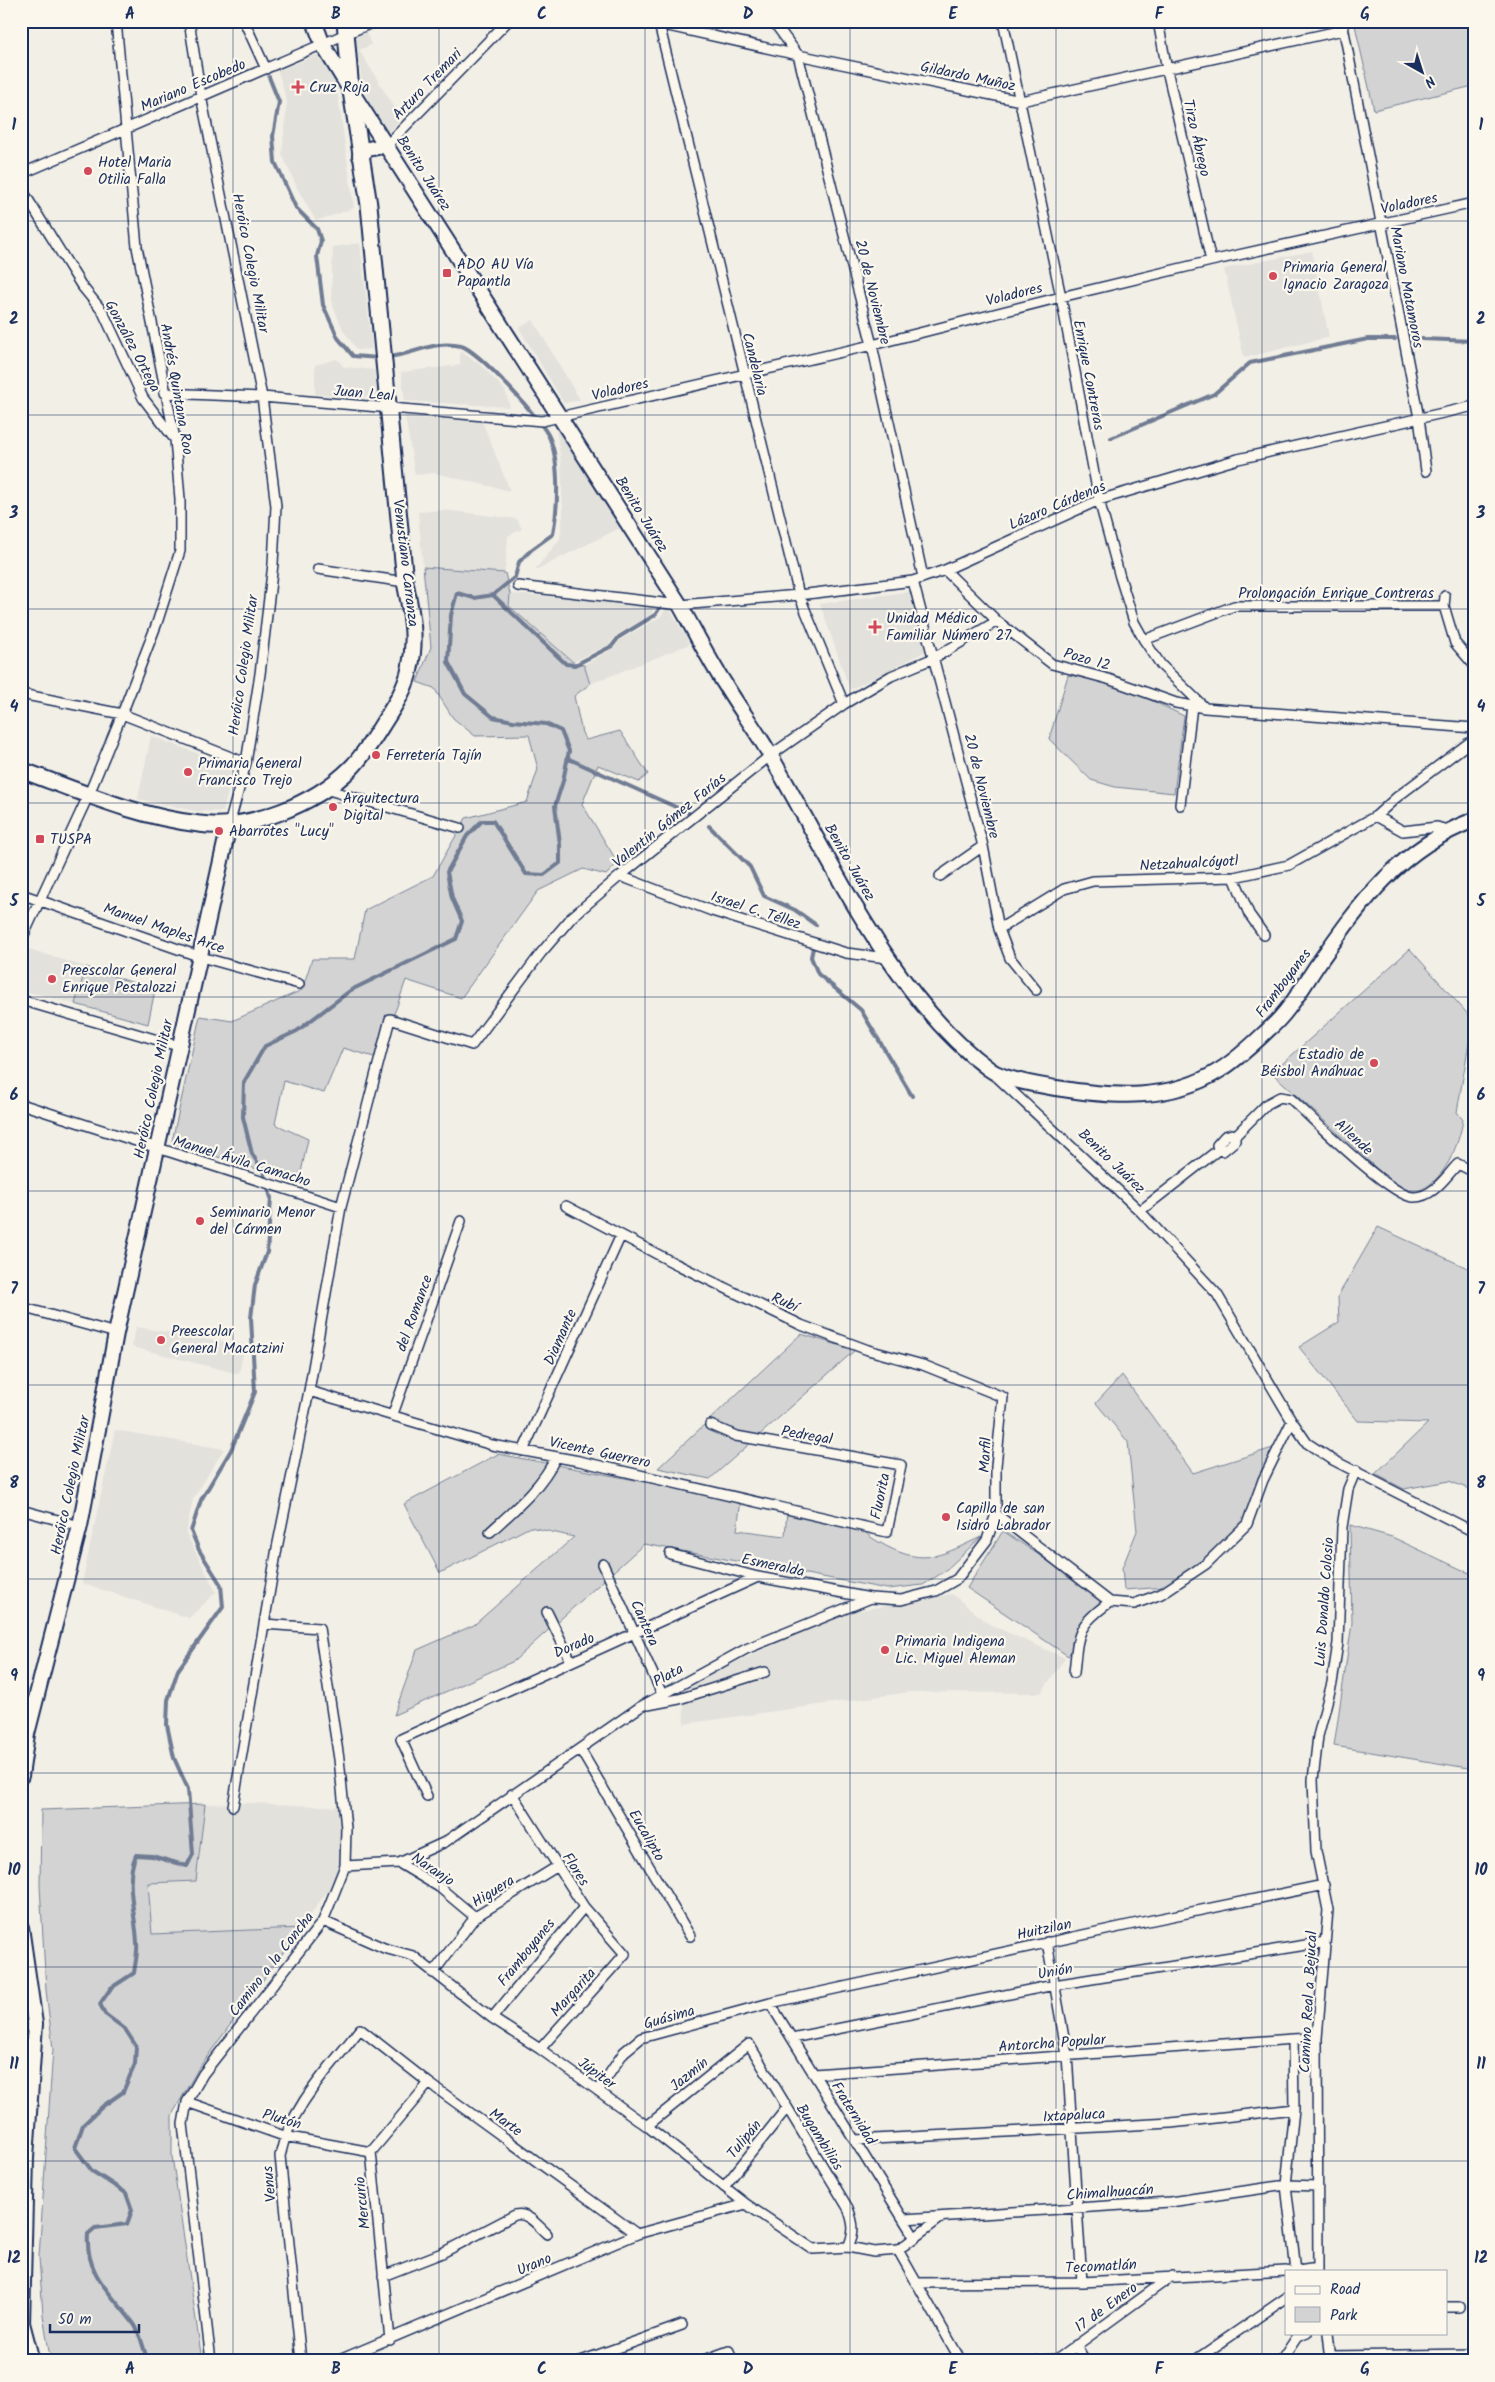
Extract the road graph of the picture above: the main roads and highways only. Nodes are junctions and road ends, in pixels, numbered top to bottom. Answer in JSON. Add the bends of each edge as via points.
{"nodes":[{"id":1,"x":346,"y":28,"type":"edge"},
{"id":2,"x":21,"y":770,"type":"edge"}],
"edges":[{"from":1,"to":2,"type":"main road","name":"Venustiano Carranza","via":[[351,91],[368,205],[405,582],[415,635],[410,669],[399,700],[351,768],[325,789],[278,814],[229,825],[199,824],[130,809]]}]}
